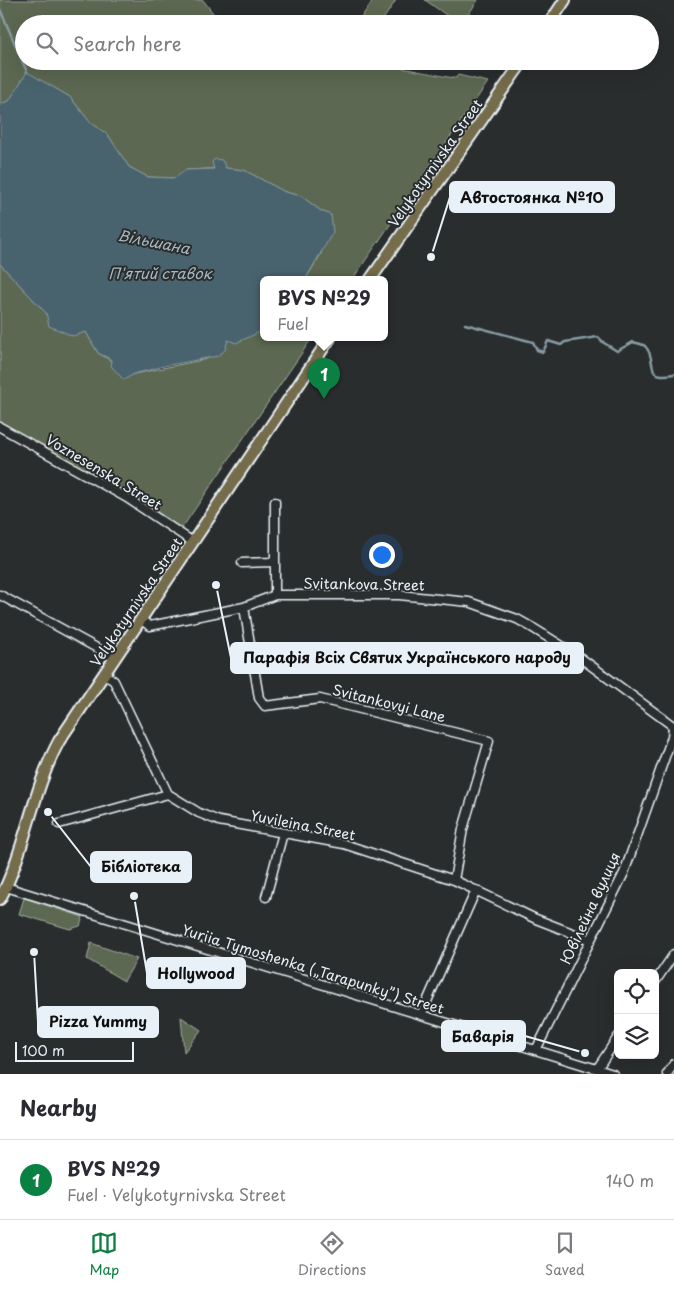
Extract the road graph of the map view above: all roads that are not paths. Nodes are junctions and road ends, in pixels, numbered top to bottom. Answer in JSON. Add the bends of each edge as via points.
{"nodes":[{"id":1,"x":565,"y":0,"type":"edge"},
{"id":2,"x":555,"y":15,"type":"edge"},
{"id":3,"x":517,"y":70,"type":"edge"},
{"id":4,"x":373,"y":276,"type":"edge"},
{"id":5,"x":328,"y":341,"type":"edge"},
{"id":6,"x":0,"y":427,"type":"edge"},
{"id":7,"x":275,"y":502,"type":"dead end"},
{"id":8,"x":193,"y":542,"type":"junction"},
{"id":9,"x":273,"y":562,"type":"junction"},
{"id":10,"x":242,"y":563,"type":"dead end"},
{"id":11,"x":0,"y":595,"type":"edge"},
{"id":12,"x":275,"y":595,"type":"junction"},
{"id":13,"x":244,"y":607,"type":"junction"},
{"id":14,"x":141,"y":620,"type":"junction"},
{"id":15,"x":115,"y":658,"type":"junction"},
{"id":16,"x":104,"y":674,"type":"junction"},
{"id":17,"x":666,"y":719,"type":"joint"},
{"id":18,"x":168,"y":794,"type":"junction"},
{"id":19,"x":59,"y":824,"type":"dead end"},
{"id":20,"x":283,"y":833,"type":"junction"},
{"id":21,"x":454,"y":880,"type":"junction"},
{"id":22,"x":6,"y":887,"type":"junction"},
{"id":23,"x":476,"y":890,"type":"junction"},
{"id":24,"x":266,"y":897,"type":"dead end"},
{"id":25,"x":0,"y":899,"type":"edge"},
{"id":26,"x":590,"y":940,"type":"junction"},
{"id":27,"x":674,"y":954,"type":"edge"},
{"id":28,"x":659,"y":976,"type":"edge"},
{"id":29,"x":421,"y":1015,"type":"junction"},
{"id":30,"x":614,"y":1043,"type":"edge"},
{"id":31,"x":536,"y":1050,"type":"junction"},
{"id":32,"x":674,"y":1064,"type":"edge"},
{"id":33,"x":597,"y":1069,"type":"junction"},
{"id":34,"x":613,"y":1074,"type":"edge"},
{"id":35,"x":667,"y":1074,"type":"edge"}],
"edges":[{"from":1,"to":2,"type":"main road"},
{"from":3,"to":4,"type":"main road","name":"Velykotyrnivska Street"},
{"from":5,"to":8,"type":"main road","name":"Velykotyrnivska Street"},
{"from":6,"to":8,"type":"street","name":"Voznesenska Street","via":[[127,498]]},
{"from":7,"to":9,"type":"street"},
{"from":8,"to":14,"type":"main road","name":"Velykotyrnivska Street"},
{"from":9,"to":10,"type":"street"},
{"from":9,"to":12,"type":"street"},
{"from":11,"to":15,"type":"street"},
{"from":12,"to":13,"type":"street","name":"Svitankova Street"},
{"from":12,"to":17,"type":"street","name":"Svitankova Street","via":[[399,595],[469,602],[533,628]]},
{"from":13,"to":14,"type":"street","name":"Svitankova Street","via":[[150,626]]},
{"from":13,"to":21,"type":"street","name":"Svitankovyi Lane","via":[[259,698],[265,706],[320,699],[489,740],[463,829]]},
{"from":14,"to":15,"type":"main road","name":"Velykotyrnivska Street"},
{"from":15,"to":16,"type":"main road","name":"Velykotyrnivska Street"},
{"from":16,"to":18,"type":"street","via":[[114,681]]},
{"from":16,"to":22,"type":"main road","name":"Velykotyrnivska Street","via":[[50,758]]},
{"from":17,"to":26,"type":"street","name":"Ювілейна вулиця","via":[[673,726],[672,737],[650,803],[624,873]]},
{"from":18,"to":19,"type":"street"},
{"from":18,"to":20,"type":"street","name":"Yuvileina Street","via":[[212,819]]},
{"from":20,"to":21,"type":"street","name":"Yuvileina Street","via":[[344,844]]},
{"from":20,"to":24,"type":"street"},
{"from":21,"to":23,"type":"street","name":"Yuvileina Street"},
{"from":22,"to":25,"type":"main road","name":"Velykotyrnivska Street"},
{"from":22,"to":29,"type":"street","name":"Yuriia Tymoshenka („Tarapunky”) Street"},
{"from":23,"to":26,"type":"street","name":"Yuvileina Street"},
{"from":23,"to":29,"type":"street"},
{"from":26,"to":31,"type":"street","name":"Ювілейна вулиця"},
{"from":27,"to":28,"type":"street"},
{"from":29,"to":31,"type":"street","name":"Yuriia Tymoshenka („Tarapunky”) Street"},
{"from":30,"to":33,"type":"street"},
{"from":31,"to":33,"type":"street","name":"Yuriia Tymoshenka („Tarapunky”) Street"},
{"from":32,"to":35,"type":"street"},
{"from":33,"to":34,"type":"street","name":"Yuriia Tymoshenka („Tarapunky”) Street"}]}
